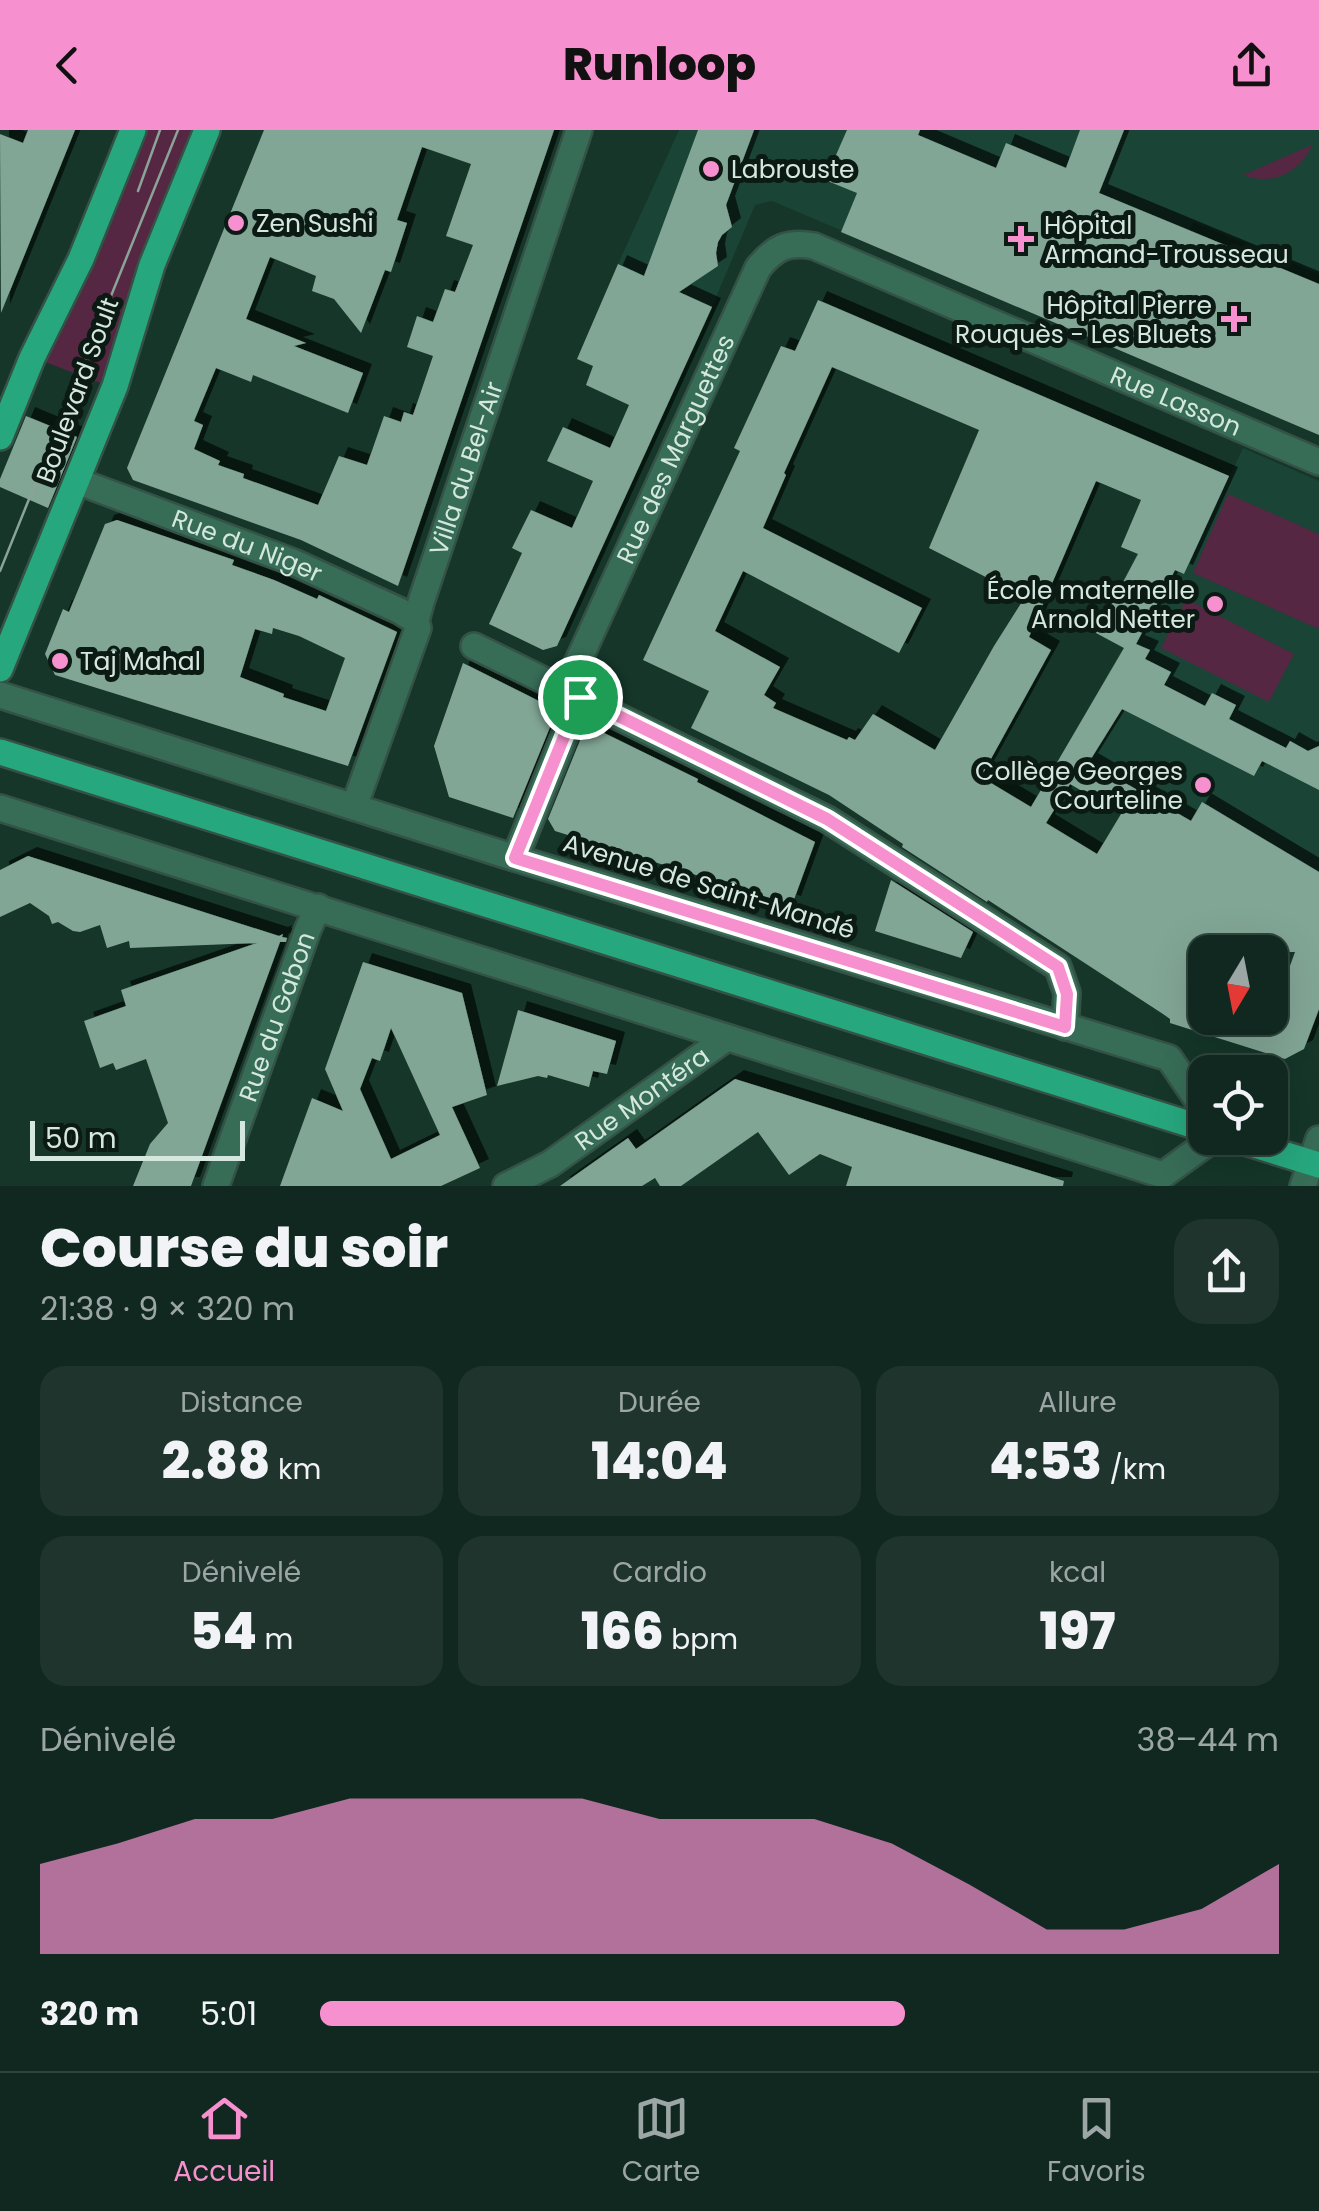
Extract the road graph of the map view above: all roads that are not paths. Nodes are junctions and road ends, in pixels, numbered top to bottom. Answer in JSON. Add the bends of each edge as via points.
{"nodes":[{"id":1,"x":133,"y":130,"type":"edge"},
{"id":2,"x":207,"y":130,"type":"edge"},
{"id":3,"x":579,"y":130,"type":"edge"},
{"id":4,"x":814,"y":246,"type":"joint"},
{"id":5,"x":0,"y":437,"type":"edge"},
{"id":6,"x":1319,"y":462,"type":"edge"},
{"id":7,"x":77,"y":481,"type":"junction"},
{"id":8,"x":416,"y":620,"type":"junction"},
{"id":9,"x":474,"y":646,"type":"dead end"},
{"id":10,"x":0,"y":669,"type":"edge"},
{"id":11,"x":572,"y":694,"type":"junction"},
{"id":12,"x":0,"y":696,"type":"edge"},
{"id":13,"x":0,"y":752,"type":"edge"},
{"id":14,"x":0,"y":808,"type":"edge"},
{"id":15,"x":354,"y":808,"type":"junction"},
{"id":16,"x":515,"y":858,"type":"junction"},
{"id":17,"x":318,"y":906,"type":"junction"},
{"id":18,"x":1065,"y":1027,"type":"junction"},
{"id":19,"x":725,"y":1039,"type":"junction"},
{"id":20,"x":1188,"y":1086,"type":"edge"},
{"id":21,"x":1188,"y":1123,"type":"edge"},
{"id":22,"x":1191,"y":1155,"type":"edge"},
{"id":23,"x":1287,"y":1155,"type":"edge"},
{"id":24,"x":1313,"y":1163,"type":"edge"},
{"id":25,"x":216,"y":1186,"type":"edge"},
{"id":26,"x":506,"y":1186,"type":"edge"}],
"edges":[{"from":1,"to":5,"type":"main road","name":"Boulevard Soult"},
{"from":2,"to":7,"type":"main road","name":"Boulevard Soult"},
{"from":3,"to":8,"type":"street","name":"Villa du Bel-Air"},
{"from":4,"to":6,"type":"street","name":"Rue Lasson"},
{"from":4,"to":11,"type":"street","name":"Rue des Marguettes","via":[[782,247],[758,268]]},
{"from":7,"to":8,"type":"street","name":"Rue du Niger","via":[[293,562]]},
{"from":7,"to":10,"type":"main road","name":"Boulevard Soult"},
{"from":8,"to":15,"type":"street","name":"Villa du Bel-Air"},
{"from":9,"to":11,"type":"street"},
{"from":11,"to":16,"type":"street","name":"Rue des Marguettes"},
{"from":11,"to":18,"type":"street","via":[[827,819],[1058,967],[1067,994]]},
{"from":12,"to":15,"type":"street","name":"Avenue de Saint-Mandé"},
{"from":13,"to":21,"type":"main road"},
{"from":14,"to":17,"type":"street"},
{"from":15,"to":16,"type":"street","name":"Avenue de Saint-Mandé"},
{"from":16,"to":18,"type":"street","name":"Avenue de Saint-Mandé"},
{"from":17,"to":19,"type":"street"},
{"from":17,"to":25,"type":"street","name":"Rue du Gabon"},
{"from":18,"to":20,"type":"street","name":"Avenue de Saint-Mandé","via":[[1169,1058]]},
{"from":19,"to":22,"type":"street","via":[[1163,1176]]},
{"from":19,"to":26,"type":"street","name":"Rue Montéra","via":[[550,1164]]},
{"from":23,"to":24,"type":"main road"}]}
